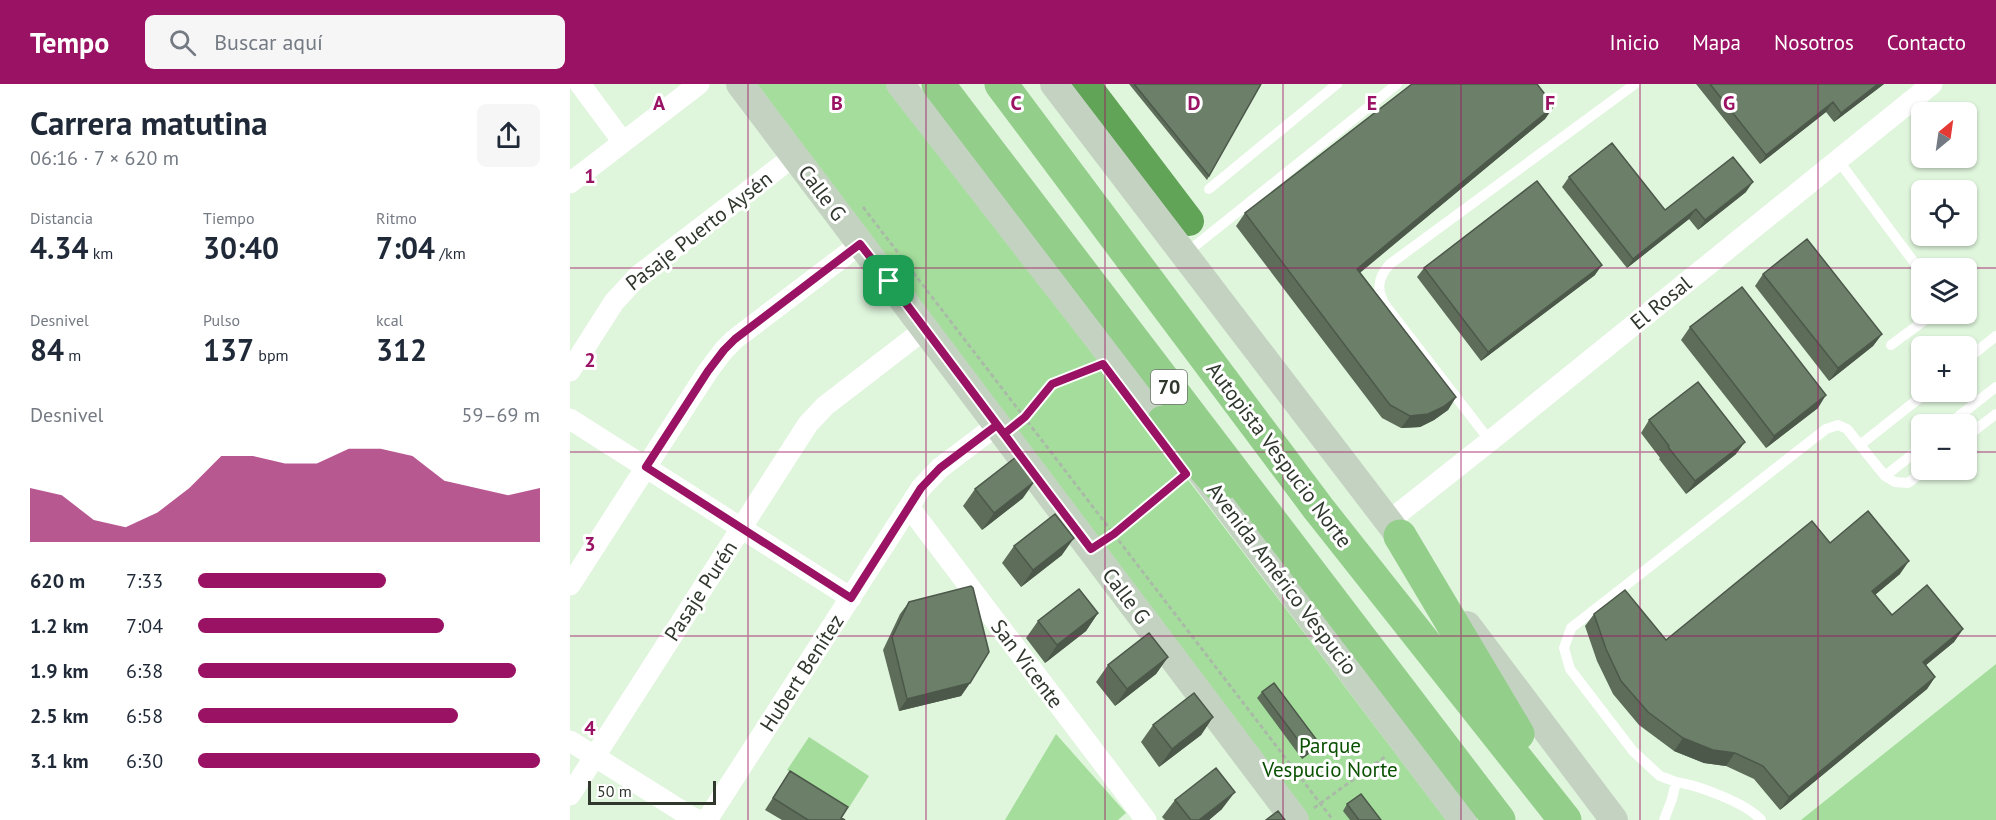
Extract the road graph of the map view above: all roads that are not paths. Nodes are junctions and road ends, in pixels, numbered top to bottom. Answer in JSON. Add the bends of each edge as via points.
{"nodes":[{"id":1,"x":580,"y":84,"type":"edge"},
{"id":2,"x":699,"y":84,"type":"edge"},
{"id":3,"x":740,"y":84,"type":"edge"},
{"id":4,"x":900,"y":84,"type":"edge"},
{"id":5,"x":938,"y":84,"type":"edge"},
{"id":6,"x":1001,"y":84,"type":"edge"},
{"id":7,"x":1054,"y":84,"type":"edge"},
{"id":8,"x":1337,"y":84,"type":"edge"},
{"id":9,"x":1397,"y":84,"type":"edge"},
{"id":10,"x":1635,"y":84,"type":"edge"},
{"id":11,"x":1932,"y":84,"type":"edge"},
{"id":12,"x":623,"y":142,"type":"junction"},
{"id":13,"x":794,"y":156,"type":"junction"},
{"id":14,"x":1838,"y":160,"type":"junction"},
{"id":15,"x":570,"y":183,"type":"edge"},
{"id":16,"x":1209,"y":189,"type":"dead end"},
{"id":17,"x":860,"y":244,"type":"junction"},
{"id":18,"x":1185,"y":254,"type":"junction"},
{"id":19,"x":1911,"y":258,"type":"edge"},
{"id":20,"x":1919,"y":324,"type":"edge"},
{"id":21,"x":925,"y":329,"type":"junction"},
{"id":22,"x":1996,"y":336,"type":"edge"},
{"id":23,"x":1891,"y":345,"type":"dead end"},
{"id":24,"x":1977,"y":351,"type":"edge"},
{"id":25,"x":570,"y":371,"type":"edge"},
{"id":26,"x":1996,"y":387,"type":"edge"},
{"id":27,"x":1914,"y":402,"type":"edge"},
{"id":28,"x":1962,"y":414,"type":"edge"},
{"id":29,"x":1996,"y":414,"type":"edge"},
{"id":30,"x":570,"y":418,"type":"edge"},
{"id":31,"x":1163,"y":422,"type":"junction"},
{"id":32,"x":1009,"y":425,"type":"junction"},
{"id":33,"x":1977,"y":429,"type":"edge"},
{"id":34,"x":1490,"y":441,"type":"junction"},
{"id":35,"x":1860,"y":445,"type":"junction"},
{"id":36,"x":1911,"y":456,"type":"edge"},
{"id":37,"x":646,"y":467,"type":"junction"},
{"id":38,"x":1885,"y":476,"type":"junction"},
{"id":39,"x":1912,"y":480,"type":"edge"},
{"id":40,"x":909,"y":507,"type":"junction"},
{"id":41,"x":741,"y":528,"type":"junction"},
{"id":42,"x":1394,"y":528,"type":"junction"},
{"id":43,"x":570,"y":585,"type":"edge"},
{"id":44,"x":851,"y":598,"type":"junction"},
{"id":45,"x":1401,"y":690,"type":"junction"},
{"id":46,"x":570,"y":741,"type":"edge"},
{"id":47,"x":595,"y":756,"type":"junction"},
{"id":48,"x":1676,"y":782,"type":"junction"},
{"id":49,"x":570,"y":795,"type":"edge"},
{"id":50,"x":1304,"y":814,"type":"edge"},
{"id":51,"x":699,"y":820,"type":"edge"},
{"id":52,"x":707,"y":820,"type":"edge"},
{"id":53,"x":1146,"y":820,"type":"edge"},
{"id":54,"x":1463,"y":820,"type":"edge"},
{"id":55,"x":1499,"y":820,"type":"edge"},
{"id":56,"x":1565,"y":820,"type":"edge"},
{"id":57,"x":1570,"y":820,"type":"edge"},
{"id":58,"x":1614,"y":820,"type":"edge"},
{"id":59,"x":1664,"y":820,"type":"edge"},
{"id":60,"x":1761,"y":820,"type":"edge"}],
"edges":[{"from":1,"to":12,"type":"street"},
{"from":2,"to":12,"type":"street"},
{"from":3,"to":13,"type":"main road","name":"Calle G"},
{"from":4,"to":31,"type":"main road","name":"Avenida Américo Vespucio"},
{"from":5,"to":45,"type":"highway","number":"70"},
{"from":6,"to":56,"type":"highway","name":"Autopista Vespucio Norte","number":"70","via":[[1318,508]]},
{"from":7,"to":18,"type":"main road"},
{"from":8,"to":16,"type":"lane"},
{"from":9,"to":18,"type":"lane"},
{"from":10,"to":34,"type":"lane","via":[[1390,264],[1381,277],[1379,292],[1386,306]]},
{"from":11,"to":14,"type":"street","name":"El Rosal"},
{"from":12,"to":15,"type":"street"},
{"from":13,"to":17,"type":"main road","name":"Calle G"},
{"from":13,"to":25,"type":"street","name":"Pasaje Puerto Aysén","via":[[639,275],[614,302]]},
{"from":14,"to":19,"type":"lane"},
{"from":14,"to":34,"type":"street","name":"El Rosal"},
{"from":17,"to":21,"type":"main road","name":"Calle G"},
{"from":17,"to":37,"type":"street","via":[[724,350]]},
{"from":18,"to":42,"type":"main road"},
{"from":20,"to":23,"type":"lane"},
{"from":21,"to":32,"type":"main road","name":"Calle G"},
{"from":21,"to":41,"type":"street","name":"Pasaje Purén","via":[[816,415]]},
{"from":22,"to":24,"type":"lane"},
{"from":26,"to":28,"type":"lane"},
{"from":27,"to":35,"type":"lane"},
{"from":29,"to":33,"type":"lane"},
{"from":30,"to":37,"type":"street"},
{"from":31,"to":45,"type":"highway"},
{"from":31,"to":54,"type":"main road","name":"Avenida Américo Vespucio"},
{"from":32,"to":40,"type":"street","name":"Hubert Benítez","via":[[932,476]]},
{"from":32,"to":50,"type":"main road","name":"Calle G","via":[[1091,549]]},
{"from":34,"to":42,"type":"street","name":"El Rosal"},
{"from":35,"to":38,"type":"lane"},
{"from":35,"to":48,"type":"lane","via":[[1847,429],[1826,429],[1571,628],[1564,648],[1570,669],[1633,751],[1660,776]]},
{"from":36,"to":38,"type":"lane"},
{"from":37,"to":41,"type":"street"},
{"from":37,"to":43,"type":"street"},
{"from":38,"to":39,"type":"lane","via":[[1895,482]]},
{"from":40,"to":44,"type":"street","name":"Hubert Benítez"},
{"from":40,"to":53,"type":"street","name":"San Vicente"},
{"from":41,"to":44,"type":"street"},
{"from":41,"to":47,"type":"street","name":"Pasaje Purén"},
{"from":42,"to":57,"type":"highway"},
{"from":42,"to":58,"type":"main road"},
{"from":44,"to":52,"type":"street","name":"Hubert Benítez"},
{"from":45,"to":55,"type":"highway","number":"70"},
{"from":46,"to":47,"type":"street"},
{"from":47,"to":49,"type":"street","name":"Pasaje Purén"},
{"from":47,"to":51,"type":"street"},
{"from":48,"to":59,"type":"lane"},
{"from":48,"to":60,"type":"lane","via":[[1692,784],[1743,806]]}]}
